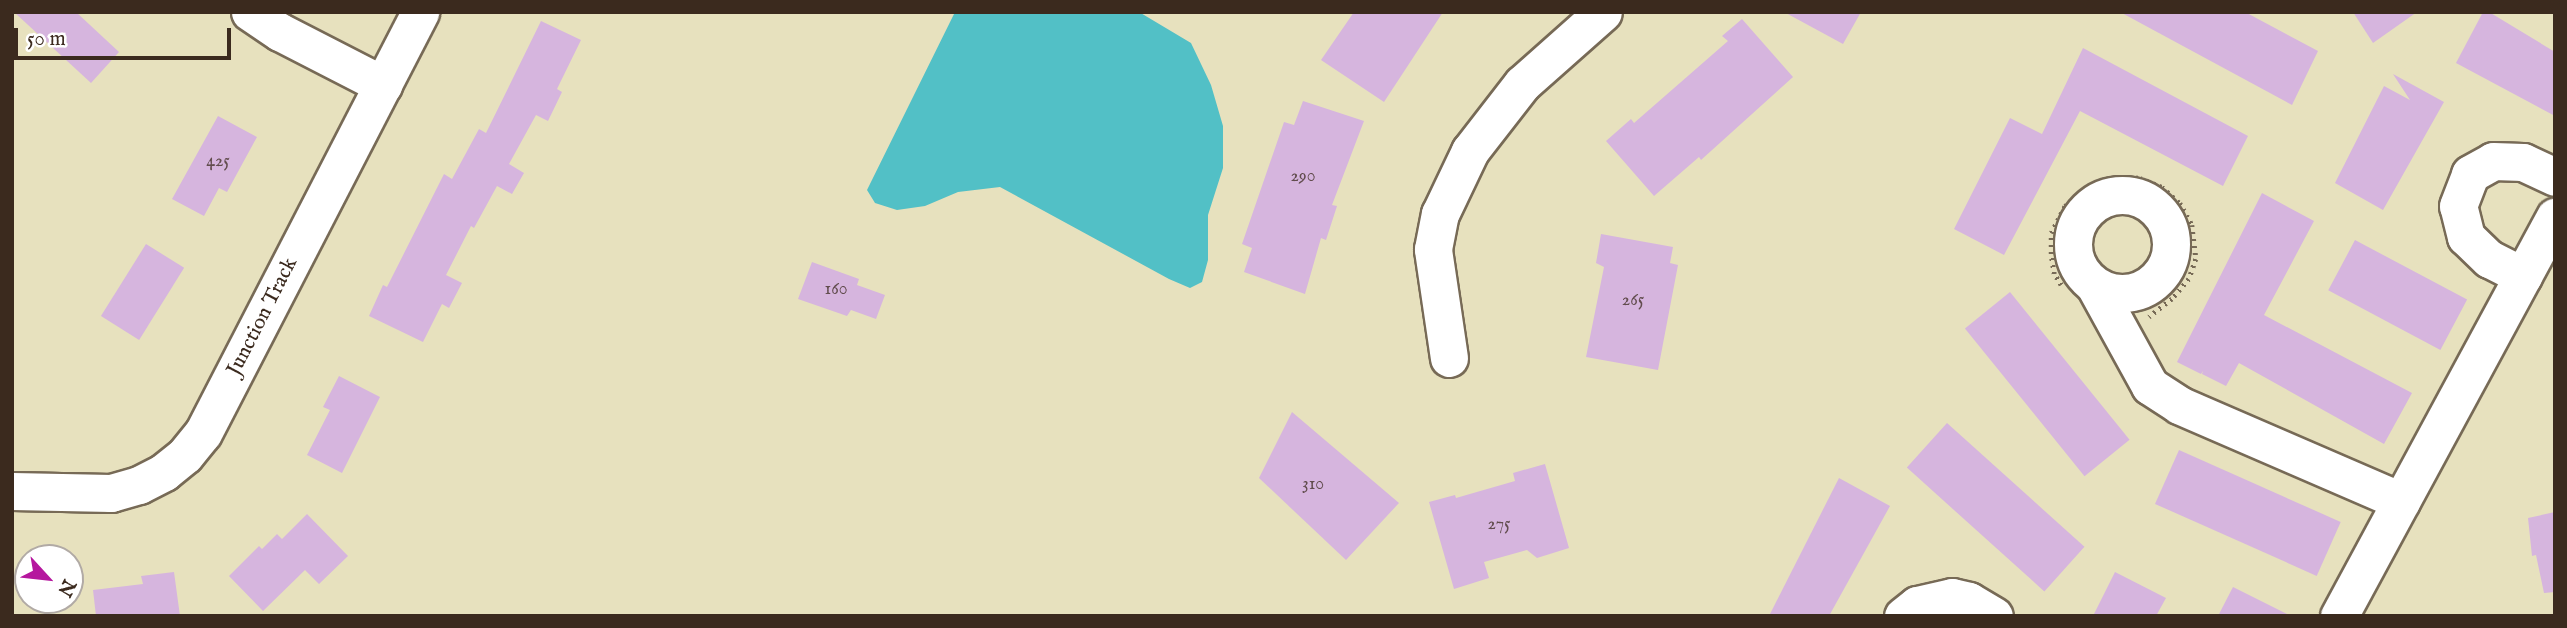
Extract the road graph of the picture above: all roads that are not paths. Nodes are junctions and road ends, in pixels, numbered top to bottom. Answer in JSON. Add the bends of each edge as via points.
{"nodes":[{"id":1,"x":250,"y":12,"type":"edge"},
{"id":2,"x":420,"y":12,"type":"edge"},
{"id":3,"x":1603,"y":12,"type":"edge"},
{"id":4,"x":383,"y":85,"type":"junction"},
{"id":5,"x":2555,"y":177,"type":"edge"},
{"id":6,"x":2555,"y":217,"type":"edge"},
{"id":7,"x":2523,"y":276,"type":"junction"},
{"id":8,"x":2081,"y":292,"type":"road end"},
{"id":9,"x":1449,"y":358,"type":"dead end"},
{"id":10,"x":12,"y":491,"type":"edge"},
{"id":11,"x":2401,"y":501,"type":"junction"},
{"id":12,"x":1903,"y":616,"type":"edge"},
{"id":13,"x":1994,"y":616,"type":"edge"},
{"id":14,"x":2339,"y":616,"type":"edge"}],
"edges":[{"from":1,"to":4,"type":"street"},
{"from":2,"to":4,"type":"street","name":"Junction Track"},
{"from":3,"to":9,"type":"street","via":[[1522,83],[1470,151],[1440,214],[1433,248]]},
{"from":4,"to":10,"type":"street","name":"Junction Track","via":[[203,433],[185,455],[147,481],[111,493]]},
{"from":5,"to":7,"type":"street","via":[[2523,162],[2493,161],[2470,174],[2458,206],[2466,237],[2489,259]]},
{"from":6,"to":7,"type":"street"},
{"from":7,"to":11,"type":"street"},
{"from":8,"to":11,"type":"street","via":[[2150,386],[2179,405]]},
{"from":11,"to":14,"type":"street"},
{"from":12,"to":13,"type":"street","via":[[1917,605],[1952,597],[1976,604]]}]}
